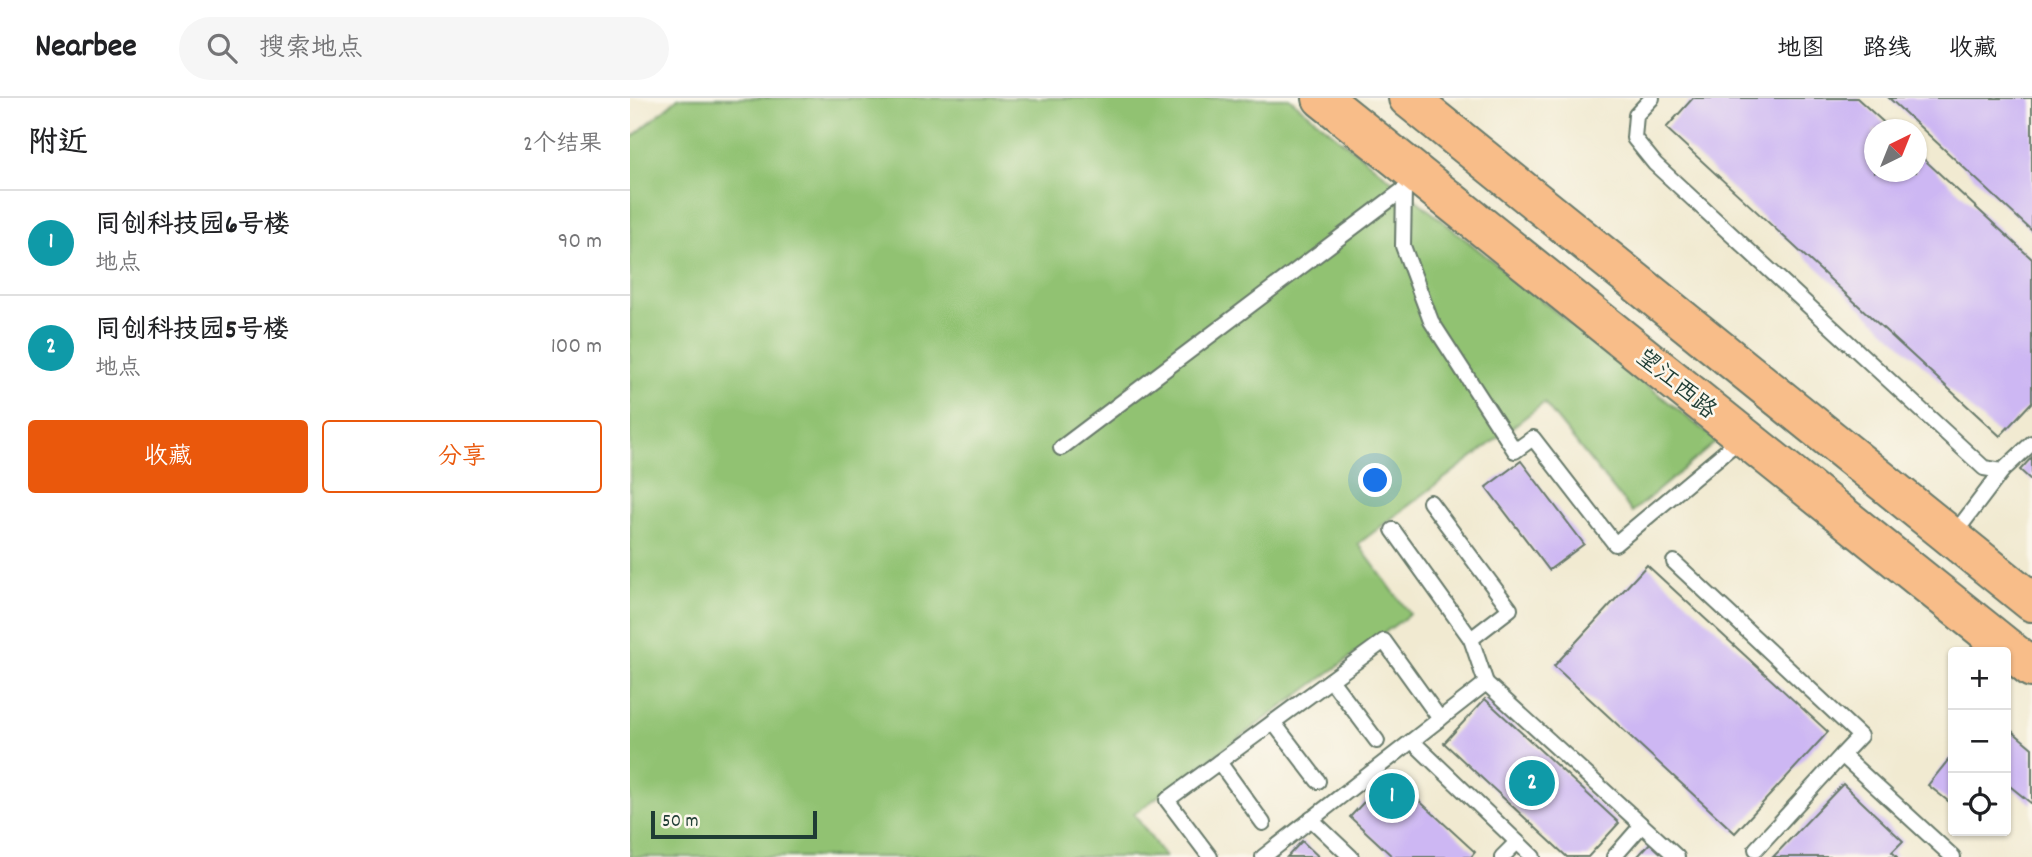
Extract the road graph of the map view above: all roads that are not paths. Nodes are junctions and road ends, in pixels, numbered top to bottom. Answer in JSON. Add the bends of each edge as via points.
{"nodes":[{"id":1,"x":1322,"y":98,"type":"edge"},
{"id":2,"x":1408,"y":98,"type":"edge"},
{"id":3,"x":1652,"y":98,"type":"edge"},
{"id":4,"x":1412,"y":183,"type":"junction"},
{"id":5,"x":1744,"y":437,"type":"junction"},
{"id":6,"x":2032,"y":443,"type":"edge"},
{"id":7,"x":1061,"y":448,"type":"dead end"},
{"id":8,"x":2002,"y":471,"type":"junction"},
{"id":9,"x":1430,"y":502,"type":"dead end"},
{"id":10,"x":1392,"y":530,"type":"dead end"},
{"id":11,"x":1952,"y":537,"type":"junction"},
{"id":12,"x":1674,"y":562,"type":"dead end"},
{"id":13,"x":2032,"y":602,"type":"edge"},
{"id":14,"x":1471,"y":639,"type":"junction"},
{"id":15,"x":2032,"y":668,"type":"edge"},
{"id":16,"x":1331,"y":680,"type":"junction"},
{"id":17,"x":1486,"y":683,"type":"junction"},
{"id":18,"x":1440,"y":719,"type":"junction"},
{"id":19,"x":1273,"y":722,"type":"junction"},
{"id":20,"x":1377,"y":741,"type":"dead end"},
{"id":21,"x":1412,"y":741,"type":"junction"},
{"id":22,"x":1842,"y":755,"type":"junction"},
{"id":23,"x":1219,"y":762,"type":"junction"},
{"id":24,"x":1318,"y":781,"type":"dead end"},
{"id":25,"x":1311,"y":819,"type":"junction"},
{"id":26,"x":1263,"y":823,"type":"dead end"},
{"id":27,"x":1642,"y":825,"type":"junction"},
{"id":28,"x":1517,"y":842,"type":"junction"},
{"id":29,"x":1756,"y":849,"type":"dead end"},
{"id":30,"x":1210,"y":857,"type":"edge"},
{"id":31,"x":1263,"y":857,"type":"edge"},
{"id":32,"x":1351,"y":857,"type":"edge"},
{"id":33,"x":1502,"y":857,"type":"edge"},
{"id":34,"x":1533,"y":857,"type":"edge"},
{"id":35,"x":1614,"y":857,"type":"edge"},
{"id":36,"x":1677,"y":857,"type":"edge"},
{"id":37,"x":1953,"y":857,"type":"edge"}],
"edges":[{"from":1,"to":4,"type":"main road","name":"望江西路"},
{"from":2,"to":11,"type":"main road"},
{"from":3,"to":8,"type":"lane","via":[[1636,116],[1634,138],[1655,164],[1983,468]]},
{"from":4,"to":5,"type":"main road","name":"望江西路"},
{"from":4,"to":5,"type":"lane","via":[[1403,246],[1431,321],[1515,451],[1533,438],[1615,544]]},
{"from":4,"to":7,"type":"lane"},
{"from":5,"to":15,"type":"main road","name":"望江西路"},
{"from":6,"to":8,"type":"lane"},
{"from":8,"to":11,"type":"lane"},
{"from":9,"to":14,"type":"lane","via":[[1510,609]]},
{"from":10,"to":14,"type":"lane"},
{"from":11,"to":13,"type":"main road"},
{"from":12,"to":22,"type":"lane","via":[[1860,736]]},
{"from":14,"to":17,"type":"lane"},
{"from":16,"to":18,"type":"lane","via":[[1384,641]]},
{"from":16,"to":19,"type":"lane"},
{"from":16,"to":20,"type":"lane"},
{"from":17,"to":18,"type":"lane"},
{"from":17,"to":27,"type":"lane"},
{"from":18,"to":21,"type":"lane"},
{"from":19,"to":23,"type":"lane"},
{"from":19,"to":24,"type":"lane"},
{"from":21,"to":25,"type":"lane"},
{"from":21,"to":28,"type":"lane"},
{"from":22,"to":29,"type":"lane"},
{"from":22,"to":37,"type":"lane"},
{"from":23,"to":26,"type":"lane"},
{"from":23,"to":30,"type":"lane","via":[[1167,800]]},
{"from":25,"to":31,"type":"lane"},
{"from":25,"to":32,"type":"lane"},
{"from":27,"to":35,"type":"lane"},
{"from":27,"to":36,"type":"lane"},
{"from":28,"to":33,"type":"lane"},
{"from":28,"to":34,"type":"lane"}]}
